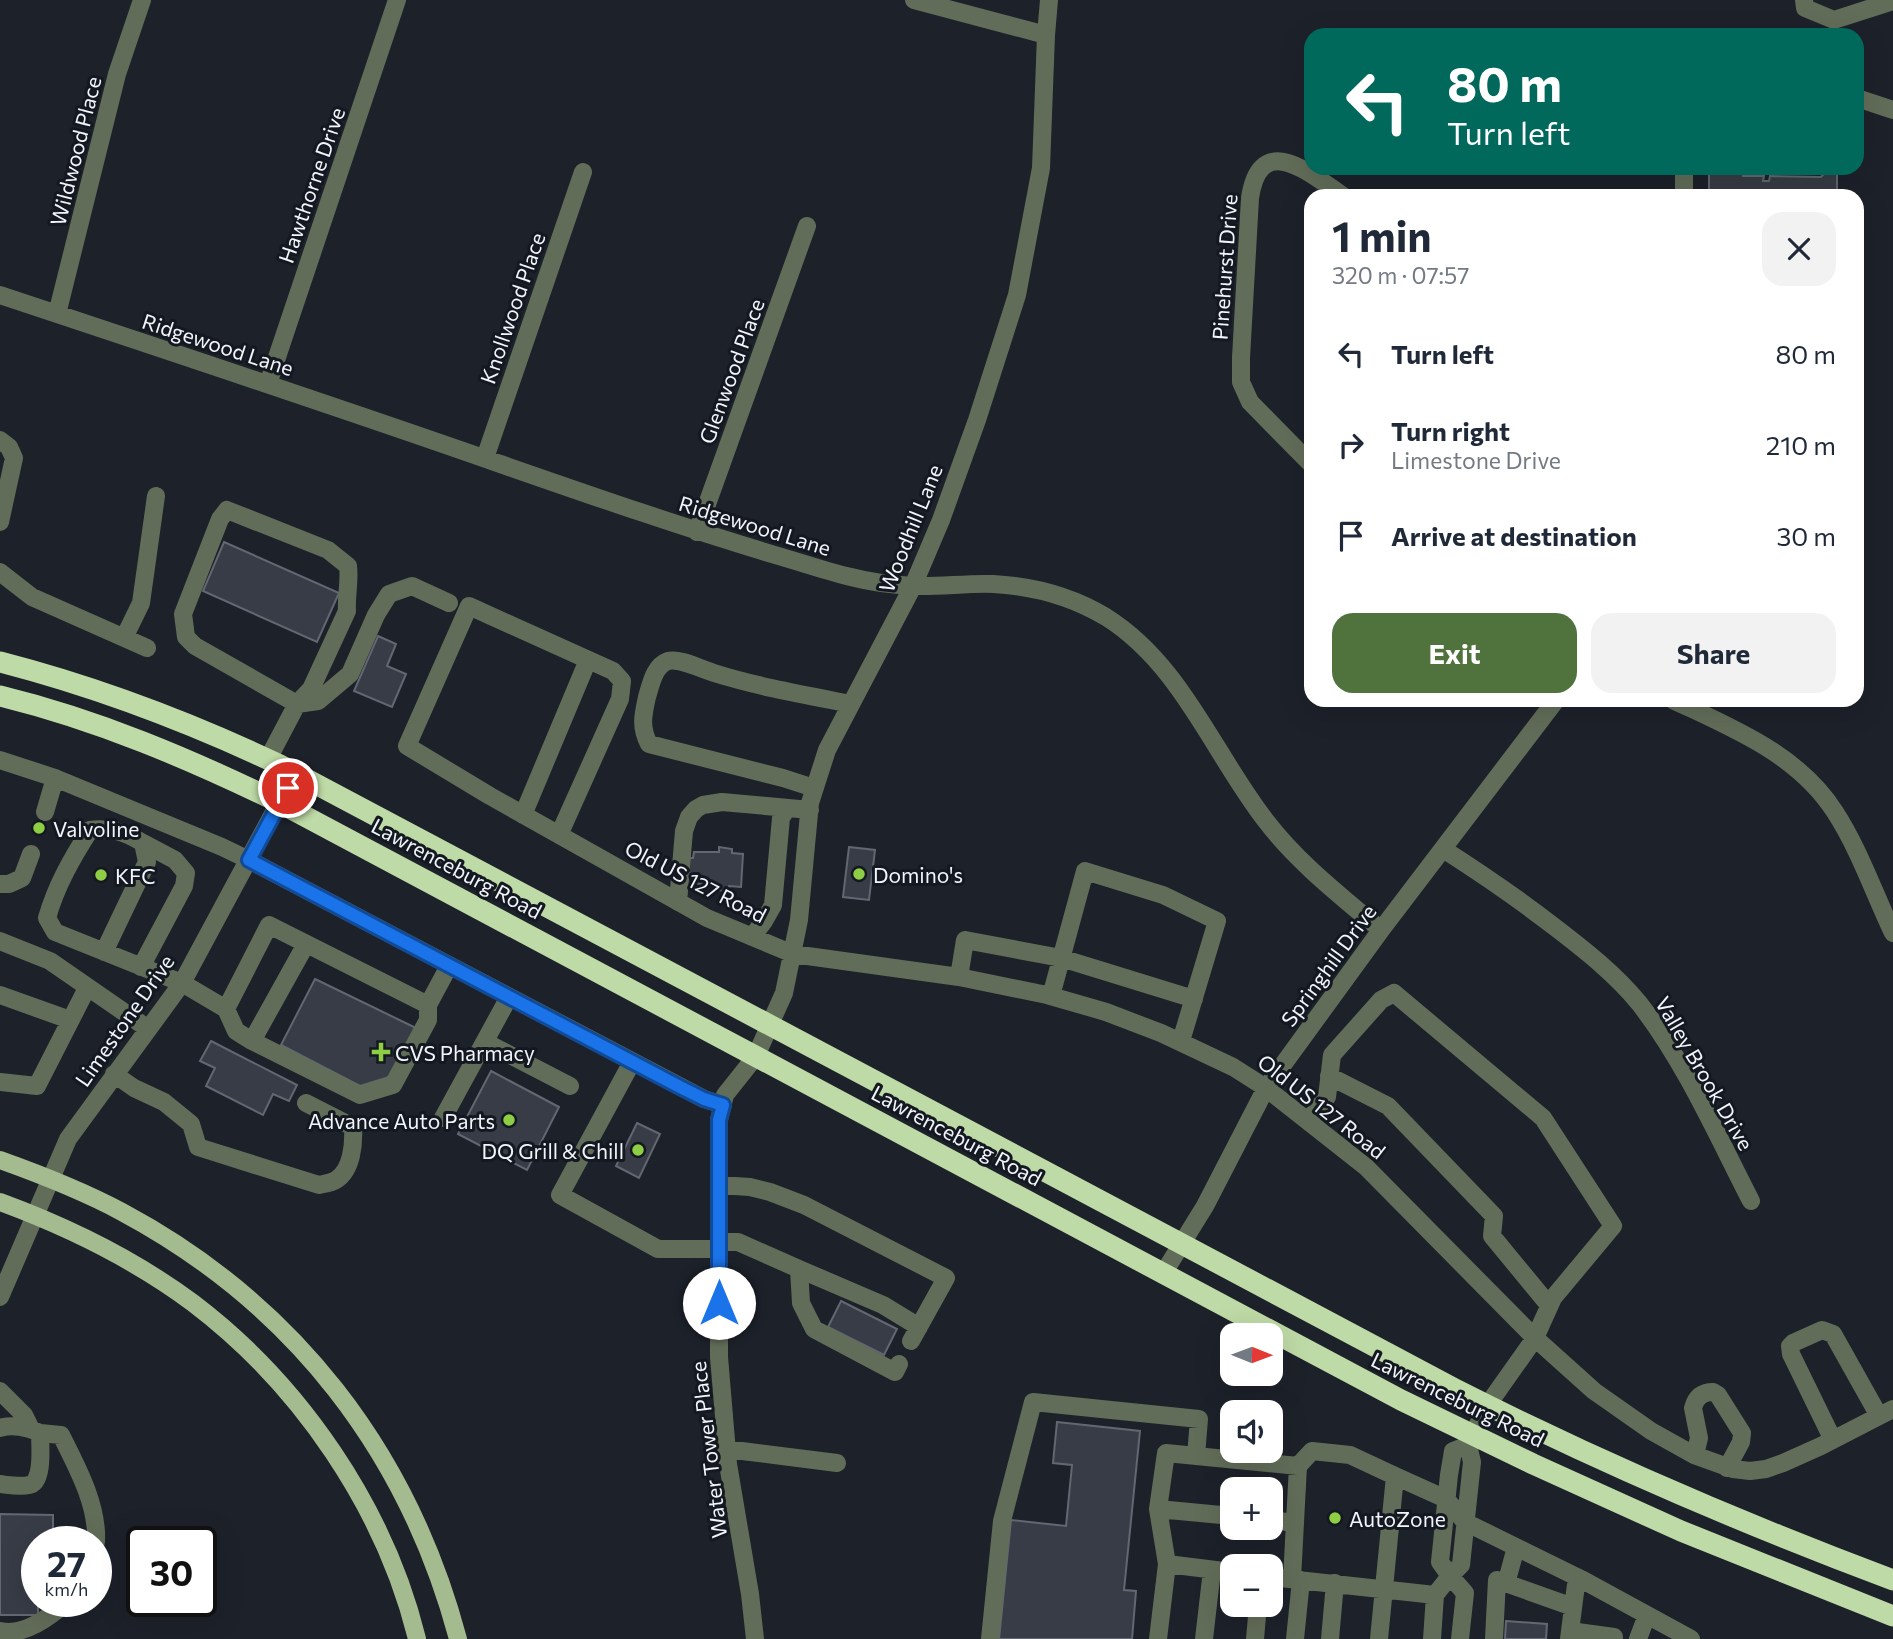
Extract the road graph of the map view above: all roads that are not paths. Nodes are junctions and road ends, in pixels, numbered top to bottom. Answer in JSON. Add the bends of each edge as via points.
{"nodes":[{"id":1,"x":142,"y":0,"type":"edge"},
{"id":2,"x":397,"y":0,"type":"edge"},
{"id":3,"x":914,"y":0,"type":"edge"},
{"id":4,"x":1049,"y":0,"type":"edge"},
{"id":5,"x":1804,"y":0,"type":"edge"},
{"id":6,"x":1893,"y":1,"type":"edge"},
{"id":7,"x":1046,"y":35,"type":"junction"},
{"id":8,"x":1864,"y":100,"type":"edge"},
{"id":9,"x":1893,"y":110,"type":"edge"},
{"id":10,"x":1304,"y":169,"type":"edge"},
{"id":11,"x":583,"y":172,"type":"dead end"},
{"id":12,"x":1313,"y":175,"type":"edge"},
{"id":13,"x":1333,"y":189,"type":"edge"},
{"id":14,"x":807,"y":226,"type":"dead end"},
{"id":15,"x":0,"y":295,"type":"edge"},
{"id":16,"x":57,"y":314,"type":"junction"},
{"id":17,"x":268,"y":384,"type":"junction"},
{"id":18,"x":0,"y":440,"type":"edge"},
{"id":19,"x":1304,"y":457,"type":"edge"},
{"id":20,"x":485,"y":458,"type":"junction"},
{"id":21,"x":156,"y":496,"type":"dead end"},
{"id":22,"x":0,"y":522,"type":"edge"},
{"id":23,"x":696,"y":532,"type":"junction"},
{"id":24,"x":0,"y":572,"type":"edge"},
{"id":25,"x":913,"y":586,"type":"junction"},
{"id":26,"x":449,"y":603,"type":"dead end"},
{"id":27,"x":124,"y":638,"type":"junction"},
{"id":28,"x":147,"y":648,"type":"dead end"},
{"id":29,"x":588,"y":660,"type":"junction"},
{"id":30,"x":0,"y":662,"type":"edge"},
{"id":31,"x":0,"y":696,"type":"edge"},
{"id":32,"x":297,"y":704,"type":"junction"},
{"id":33,"x":851,"y":704,"type":"junction"},
{"id":34,"x":1551,"y":707,"type":"edge"},
{"id":35,"x":1687,"y":707,"type":"edge"},
{"id":36,"x":268,"y":759,"type":"junction"},
{"id":37,"x":0,"y":760,"type":"edge"},
{"id":38,"x":295,"y":773,"type":"junction"},
{"id":39,"x":54,"y":778,"type":"junction"},
{"id":40,"x":814,"y":788,"type":"junction"},
{"id":41,"x":280,"y":803,"type":"junction"},
{"id":42,"x":787,"y":808,"type":"junction"},
{"id":43,"x":810,"y":810,"type":"junction"},
{"id":44,"x":44,"y":812,"type":"dead end"},
{"id":45,"x":140,"y":815,"type":"junction"},
{"id":46,"x":523,"y":815,"type":"junction"},
{"id":47,"x":559,"y":835,"type":"junction"},
{"id":48,"x":137,"y":839,"type":"junction"},
{"id":49,"x":1443,"y":849,"type":"junction"},
{"id":50,"x":31,"y":854,"type":"dead end"},
{"id":51,"x":249,"y":860,"type":"junction"},
{"id":52,"x":0,"y":884,"type":"edge"},
{"id":53,"x":678,"y":902,"type":"junction"},
{"id":54,"x":1381,"y":930,"type":"junction"},
{"id":55,"x":1893,"y":933,"type":"edge"},
{"id":56,"x":752,"y":937,"type":"junction"},
{"id":57,"x":0,"y":941,"type":"edge"},
{"id":58,"x":306,"y":944,"type":"junction"},
{"id":59,"x":104,"y":952,"type":"junction"},
{"id":60,"x":793,"y":954,"type":"junction"},
{"id":61,"x":1061,"y":958,"type":"junction"},
{"id":62,"x":449,"y":966,"type":"junction"},
{"id":63,"x":141,"y":967,"type":"junction"},
{"id":64,"x":960,"y":977,"type":"junction"},
{"id":65,"x":182,"y":983,"type":"junction"},
{"id":66,"x":87,"y":988,"type":"junction"},
{"id":67,"x":0,"y":995,"type":"edge"},
{"id":68,"x":1051,"y":996,"type":"junction"},
{"id":69,"x":509,"y":997,"type":"junction"},
{"id":70,"x":1194,"y":999,"type":"junction"},
{"id":71,"x":428,"y":1005,"type":"junction"},
{"id":72,"x":226,"y":1009,"type":"junction"},
{"id":73,"x":70,"y":1020,"type":"junction"},
{"id":74,"x":771,"y":1025,"type":"junction"},
{"id":75,"x":147,"y":1028,"type":"junction"},
{"id":76,"x":252,"y":1041,"type":"junction"},
{"id":77,"x":1181,"y":1041,"type":"junction"},
{"id":78,"x":485,"y":1042,"type":"junction"},
{"id":79,"x":757,"y":1056,"type":"junction"},
{"id":80,"x":632,"y":1062,"type":"junction"},
{"id":81,"x":114,"y":1074,"type":"junction"},
{"id":82,"x":1329,"y":1076,"type":"junction"},
{"id":83,"x":0,"y":1082,"type":"edge"},
{"id":84,"x":570,"y":1086,"type":"dead end"},
{"id":85,"x":1266,"y":1088,"type":"junction"},
{"id":86,"x":306,"y":1102,"type":"dead end"},
{"id":87,"x":723,"y":1105,"type":"junction"},
{"id":88,"x":443,"y":1118,"type":"dead end"},
{"id":89,"x":1308,"y":1121,"type":"junction"},
{"id":90,"x":0,"y":1160,"type":"edge"},
{"id":91,"x":51,"y":1179,"type":"junction"},
{"id":92,"x":719,"y":1185,"type":"junction"},
{"id":93,"x":1751,"y":1201,"type":"dead end"},
{"id":94,"x":0,"y":1202,"type":"edge"},
{"id":95,"x":36,"y":1216,"type":"junction"},
{"id":96,"x":719,"y":1245,"type":"junction"},
{"id":97,"x":1181,"y":1245,"type":"junction"},
{"id":98,"x":799,"y":1269,"type":"junction"},
{"id":99,"x":1163,"y":1274,"type":"junction"},
{"id":100,"x":0,"y":1297,"type":"edge"},
{"id":101,"x":1549,"y":1304,"type":"junction"},
{"id":102,"x":1535,"y":1338,"type":"junction"},
{"id":103,"x":899,"y":1364,"type":"dead end"},
{"id":104,"x":0,"y":1391,"type":"edge"},
{"id":105,"x":1487,"y":1406,"type":"junction"},
{"id":106,"x":1886,"y":1413,"type":"edge"},
{"id":107,"x":0,"y":1428,"type":"edge"},
{"id":108,"x":36,"y":1431,"type":"junction"},
{"id":109,"x":1470,"y":1440,"type":"junction"},
{"id":110,"x":1833,"y":1440,"type":"junction"},
{"id":111,"x":726,"y":1450,"type":"junction"},
{"id":112,"x":1695,"y":1455,"type":"junction"},
{"id":113,"x":1196,"y":1456,"type":"junction"},
{"id":114,"x":837,"y":1463,"type":"dead end"},
{"id":115,"x":1298,"y":1466,"type":"junction"},
{"id":116,"x":1727,"y":1468,"type":"junction"},
{"id":117,"x":1395,"y":1476,"type":"junction"},
{"id":118,"x":0,"y":1484,"type":"edge"},
{"id":119,"x":1446,"y":1499,"type":"junction"},
{"id":120,"x":1158,"y":1509,"type":"junction"},
{"id":121,"x":1220,"y":1515,"type":"edge"},
{"id":122,"x":1283,"y":1522,"type":"edge"},
{"id":123,"x":1465,"y":1522,"type":"junction"},
{"id":124,"x":1294,"y":1523,"type":"junction"},
{"id":125,"x":95,"y":1526,"type":"edge"},
{"id":126,"x":1516,"y":1547,"type":"junction"},
{"id":127,"x":1167,"y":1564,"type":"junction"},
{"id":128,"x":1212,"y":1570,"type":"junction"},
{"id":129,"x":1220,"y":1571,"type":"edge"},
{"id":130,"x":1450,"y":1576,"type":"junction"},
{"id":131,"x":1577,"y":1577,"type":"junction"},
{"id":132,"x":1283,"y":1578,"type":"edge"},
{"id":133,"x":1296,"y":1579,"type":"junction"},
{"id":134,"x":1893,"y":1580,"type":"edge"},
{"id":135,"x":1335,"y":1583,"type":"junction"},
{"id":136,"x":1506,"y":1584,"type":"junction"},
{"id":137,"x":1384,"y":1588,"type":"junction"},
{"id":138,"x":1435,"y":1595,"type":"junction"},
{"id":139,"x":1463,"y":1607,"type":"junction"},
{"id":140,"x":1573,"y":1607,"type":"junction"},
{"id":141,"x":1495,"y":1609,"type":"junction"},
{"id":142,"x":1647,"y":1615,"type":"junction"},
{"id":143,"x":1893,"y":1616,"type":"edge"},
{"id":144,"x":49,"y":1617,"type":"edge"},
{"id":145,"x":1257,"y":1617,"type":"edge"},
{"id":146,"x":0,"y":1631,"type":"edge"},
{"id":147,"x":1570,"y":1635,"type":"edge"},
{"id":148,"x":1432,"y":1637,"type":"edge"},
{"id":149,"x":1614,"y":1637,"type":"edge"},
{"id":150,"x":1681,"y":1637,"type":"edge"},
{"id":151,"x":1460,"y":1638,"type":"edge"},
{"id":152,"x":417,"y":1639,"type":"edge"},
{"id":153,"x":458,"y":1639,"type":"edge"},
{"id":154,"x":755,"y":1639,"type":"edge"},
{"id":155,"x":990,"y":1639,"type":"edge"},
{"id":156,"x":1158,"y":1639,"type":"edge"},
{"id":157,"x":1205,"y":1639,"type":"edge"},
{"id":158,"x":1255,"y":1639,"type":"edge"},
{"id":159,"x":1295,"y":1639,"type":"edge"},
{"id":160,"x":1330,"y":1639,"type":"edge"},
{"id":161,"x":1379,"y":1639,"type":"edge"},
{"id":162,"x":1494,"y":1639,"type":"edge"},
{"id":163,"x":1638,"y":1639,"type":"edge"}],
"edges":[{"from":1,"to":16,"type":"street","name":"Wildwood Place","via":[[117,74]]},
{"from":2,"to":17,"type":"street","name":"Hawthorne Drive"},
{"from":3,"to":7,"type":"street"},
{"from":4,"to":7,"type":"street","name":"Woodhill Lane"},
{"from":5,"to":6,"type":"street","via":[[1805,8],[1835,20]]},
{"from":7,"to":25,"type":"street","name":"Woodhill Lane","via":[[1041,168],[1017,295],[977,420]]},
{"from":8,"to":9,"type":"street"},
{"from":10,"to":19,"type":"street","name":"Pinehurst Drive","via":[[1291,162],[1271,162],[1256,174],[1252,185],[1241,358],[1241,382],[1250,402]]},
{"from":11,"to":20,"type":"street","name":"Knollwood Place"},
{"from":12,"to":13,"type":"street","name":"Pinehurst Drive"},
{"from":14,"to":23,"type":"street","name":"Glenwood Place"},
{"from":15,"to":16,"type":"street","name":"Ridgewood Lane"},
{"from":16,"to":17,"type":"street","name":"Ridgewood Lane"},
{"from":17,"to":20,"type":"street","name":"Ridgewood Lane"},
{"from":18,"to":22,"type":"street","via":[[14,458]]},
{"from":20,"to":23,"type":"street","name":"Ridgewood Lane"},
{"from":21,"to":27,"type":"street","via":[[141,603]]},
{"from":23,"to":25,"type":"street","name":"Ridgewood Lane","via":[[854,579]]},
{"from":24,"to":27,"type":"street","via":[[32,597]]},
{"from":25,"to":33,"type":"street","name":"Woodhill Lane"},
{"from":25,"to":54,"type":"street","name":"Ridgewood Lane","via":[[988,584],[1034,589],[1075,601],[1119,626],[1173,681],[1266,822],[1319,878]]},
{"from":26,"to":32,"type":"street","via":[[412,586],[389,594],[349,674],[318,701]]},
{"from":27,"to":28,"type":"street"},
{"from":29,"to":46,"type":"street"},
{"from":29,"to":46,"type":"street","name":"Old US 127 Road","via":[[468,606],[407,746]]},
{"from":29,"to":47,"type":"street","via":[[613,671],[622,681],[620,699]]},
{"from":30,"to":36,"type":"highway","name":"Lawrenceburg Road","via":[[116,696]]},
{"from":31,"to":41,"type":"highway","name":"Lawrenceburg Road","via":[[120,733]]},
{"from":32,"to":32,"type":"street","via":[[311,690],[347,611],[348,566],[328,550],[228,510],[220,519],[183,614],[186,637]]},
{"from":32,"to":36,"type":"street"},
{"from":33,"to":40,"type":"street","name":"Woodhill Lane"},
{"from":33,"to":40,"type":"street","via":[[753,685],[680,660],[663,663],[656,671],[642,719],[649,744]]},
{"from":34,"to":49,"type":"street","name":"Springhill Drive"},
{"from":35,"to":55,"type":"street","via":[[1757,741],[1801,772],[1847,832]]},
{"from":36,"to":38,"type":"highway","name":"Lawrenceburg Road"},
{"from":37,"to":39,"type":"street"},
{"from":38,"to":41,"type":"street","name":"Limestone Drive"},
{"from":38,"to":74,"type":"highway","name":"Lawrenceburg Road"},
{"from":39,"to":44,"type":"street"},
{"from":39,"to":45,"type":"street"},
{"from":40,"to":43,"type":"street","name":"Woodhill Lane"},
{"from":41,"to":51,"type":"street","name":"Limestone Drive"},
{"from":41,"to":79,"type":"highway","name":"Lawrenceburg Road"},
{"from":42,"to":43,"type":"street"},
{"from":42,"to":53,"type":"street","via":[[712,803],[689,817]]},
{"from":42,"to":56,"type":"street","via":[[781,818],[772,905]]},
{"from":43,"to":60,"type":"street","name":"Woodhill Lane"},
{"from":45,"to":48,"type":"street"},
{"from":45,"to":51,"type":"street"},
{"from":46,"to":47,"type":"street","name":"Old US 127 Road"},
{"from":47,"to":53,"type":"street","name":"Old US 127 Road"},
{"from":48,"to":59,"type":"street","via":[[147,862]]},
{"from":48,"to":59,"type":"street","via":[[106,828],[90,830],[53,894],[47,918],[55,932]]},
{"from":48,"to":63,"type":"street","via":[[176,860],[186,873],[184,886]]},
{"from":49,"to":54,"type":"street","name":"Springhill Drive"},
{"from":49,"to":93,"type":"street","name":"Valley Brook Drive","via":[[1546,920],[1622,984],[1654,1024]]},
{"from":50,"to":52,"type":"street","via":[[22,878]]},
{"from":51,"to":62,"type":"street"},
{"from":51,"to":65,"type":"street","name":"Limestone Drive"},
{"from":53,"to":56,"type":"street","name":"Old US 127 Road"},
{"from":54,"to":85,"type":"street","name":"Springhill Drive"},
{"from":56,"to":60,"type":"street","name":"Old US 127 Road"},
{"from":57,"to":66,"type":"street","via":[[50,961]]},
{"from":58,"to":71,"type":"street"},
{"from":58,"to":72,"type":"street","via":[[269,925]]},
{"from":58,"to":76,"type":"street"},
{"from":59,"to":63,"type":"street"},
{"from":60,"to":64,"type":"street","name":"Old US 127 Road"},
{"from":60,"to":74,"type":"street","name":"Woodhill Lane"},
{"from":61,"to":64,"type":"street","via":[[965,940]]},
{"from":61,"to":68,"type":"street"},
{"from":61,"to":70,"type":"street"},
{"from":61,"to":70,"type":"street","via":[[1085,871],[1163,895],[1217,921]]},
{"from":62,"to":69,"type":"street"},
{"from":62,"to":71,"type":"street"},
{"from":63,"to":65,"type":"street"},
{"from":64,"to":68,"type":"street","name":"Old US 127 Road"},
{"from":65,"to":72,"type":"street"},
{"from":65,"to":75,"type":"street","name":"Limestone Drive"},
{"from":66,"to":73,"type":"street"},
{"from":66,"to":75,"type":"street"},
{"from":67,"to":73,"type":"street"},
{"from":68,"to":77,"type":"street","name":"Old US 127 Road"},
{"from":69,"to":78,"type":"street"},
{"from":69,"to":80,"type":"street"},
{"from":70,"to":77,"type":"street"},
{"from":71,"to":76,"type":"street","via":[[428,1020],[393,1085],[360,1096]]},
{"from":72,"to":76,"type":"street","via":[[236,1031]]},
{"from":73,"to":83,"type":"street","via":[[37,1086]]},
{"from":74,"to":79,"type":"street","name":"Woodhill Lane"},
{"from":74,"to":97,"type":"highway","name":"Lawrenceburg Road"},
{"from":75,"to":81,"type":"street","name":"Limestone Drive"},
{"from":77,"to":85,"type":"street","name":"Old US 127 Road"},
{"from":78,"to":84,"type":"street"},
{"from":78,"to":88,"type":"street"},
{"from":79,"to":87,"type":"street","name":"Water Tower Place","via":[[725,1095]]},
{"from":79,"to":99,"type":"highway","name":"Lawrenceburg Road"},
{"from":80,"to":87,"type":"street"},
{"from":80,"to":96,"type":"street","via":[[560,1195],[658,1249]]},
{"from":81,"to":86,"type":"street","via":[[191,1124],[198,1147],[319,1185],[336,1180],[346,1167],[354,1148],[353,1127]]},
{"from":81,"to":91,"type":"street","name":"Limestone Drive","via":[[68,1139]]},
{"from":82,"to":89,"type":"street","via":[[1327,1097]]},
{"from":82,"to":101,"type":"street","via":[[1388,1106],[1494,1216],[1492,1236]]},
{"from":82,"to":101,"type":"street","via":[[1332,1055],[1381,1000],[1394,993],[1543,1118],[1613,1226]]},
{"from":85,"to":89,"type":"street","name":"Old US 127 Road"},
{"from":85,"to":97,"type":"street","name":"Springhill Drive"},
{"from":87,"to":92,"type":"street","name":"Water Tower Place"},
{"from":89,"to":102,"type":"street","name":"Old US 127 Road","via":[[1366,1167]]},
{"from":90,"to":91,"type":"main road"},
{"from":91,"to":95,"type":"street","name":"Limestone Drive"},
{"from":91,"to":153,"type":"main road","via":[[123,1212],[192,1255],[267,1314],[300,1348],[360,1422],[399,1486],[431,1553]]},
{"from":92,"to":96,"type":"street","name":"Water Tower Place"},
{"from":92,"to":98,"type":"street","via":[[750,1187],[804,1205],[946,1278],[915,1334],[883,1304]]},
{"from":94,"to":95,"type":"main road"},
{"from":95,"to":100,"type":"street","name":"Limestone Drive"},
{"from":95,"to":152,"type":"main road","via":[[105,1248],[173,1289],[223,1328],[282,1386],[359,1496],[400,1583]]},
{"from":96,"to":98,"type":"street","via":[[738,1242]]},
{"from":96,"to":111,"type":"street","name":"Water Tower Place","via":[[719,1357]]},
{"from":97,"to":99,"type":"street","name":"Springhill Drive"},
{"from":97,"to":105,"type":"highway","name":"Lawrenceburg Road"},
{"from":98,"to":103,"type":"street","via":[[802,1303],[814,1329],[895,1372]]},
{"from":99,"to":109,"type":"highway","name":"Lawrenceburg Road"},
{"from":101,"to":102,"type":"street"},
{"from":102,"to":105,"type":"street"},
{"from":102,"to":112,"type":"street","name":"Old US 127 Road","via":[[1630,1418]]},
{"from":104,"to":108,"type":"street"},
{"from":105,"to":109,"type":"street"},
{"from":105,"to":134,"type":"highway","name":"Lawrenceburg Road","via":[[1682,1496]]},
{"from":106,"to":110,"type":"street","name":"Old US 127 Road"},
{"from":106,"to":110,"type":"street","via":[[1833,1334],[1822,1330],[1793,1343],[1791,1354]]},
{"from":107,"to":108,"type":"street"},
{"from":108,"to":118,"type":"street","via":[[40,1455],[35,1482],[30,1486]]},
{"from":108,"to":125,"type":"street","via":[[61,1435],[93,1508]]},
{"from":109,"to":119,"type":"street","via":[[1453,1451]]},
{"from":109,"to":123,"type":"street"},
{"from":109,"to":143,"type":"highway","name":"Lawrenceburg Road"},
{"from":110,"to":116,"type":"street","name":"Old US 127 Road","via":[[1766,1469]]},
{"from":111,"to":114,"type":"street"},
{"from":111,"to":154,"type":"street","name":"Water Tower Place"},
{"from":112,"to":116,"type":"street","name":"Old US 127 Road"},
{"from":112,"to":116,"type":"street","via":[[1699,1438],[1694,1404],[1701,1395],[1713,1392],[1742,1433]]},
{"from":113,"to":115,"type":"street"},
{"from":113,"to":120,"type":"street","via":[[1166,1453]]},
{"from":113,"to":155,"type":"street","via":[[1199,1419],[1032,1402],[1002,1521]]},
{"from":115,"to":117,"type":"street","via":[[1312,1451],[1350,1455]]},
{"from":115,"to":124,"type":"street"},
{"from":117,"to":119,"type":"street"},
{"from":117,"to":137,"type":"street"},
{"from":119,"to":123,"type":"street"},
{"from":119,"to":130,"type":"street","via":[[1440,1562]]},
{"from":120,"to":121,"type":"street"},
{"from":120,"to":127,"type":"street"},
{"from":122,"to":124,"type":"street"},
{"from":123,"to":126,"type":"street"},
{"from":123,"to":130,"type":"street","via":[[1461,1565]]},
{"from":124,"to":133,"type":"street"},
{"from":126,"to":131,"type":"street"},
{"from":126,"to":136,"type":"street"},
{"from":127,"to":128,"type":"street"},
{"from":127,"to":156,"type":"street"},
{"from":128,"to":129,"type":"street"},
{"from":128,"to":157,"type":"street"},
{"from":130,"to":138,"type":"street"},
{"from":130,"to":139,"type":"street","via":[[1465,1593]]},
{"from":131,"to":140,"type":"street"},
{"from":131,"to":142,"type":"street"},
{"from":132,"to":133,"type":"street"},
{"from":133,"to":135,"type":"street"},
{"from":133,"to":159,"type":"street"},
{"from":135,"to":137,"type":"street"},
{"from":135,"to":160,"type":"street"},
{"from":136,"to":140,"type":"street"},
{"from":136,"to":141,"type":"street","via":[[1497,1580]]},
{"from":137,"to":138,"type":"street"},
{"from":137,"to":161,"type":"street"},
{"from":138,"to":148,"type":"street"},
{"from":139,"to":141,"type":"street"},
{"from":139,"to":151,"type":"street"},
{"from":140,"to":147,"type":"street"},
{"from":141,"to":162,"type":"street"},
{"from":142,"to":150,"type":"street"},
{"from":142,"to":163,"type":"street"},
{"from":144,"to":146,"type":"street","via":[[9,1633]]},
{"from":145,"to":158,"type":"street"},
{"from":147,"to":149,"type":"street"},
{"from":148,"to":151,"type":"street"}]}
